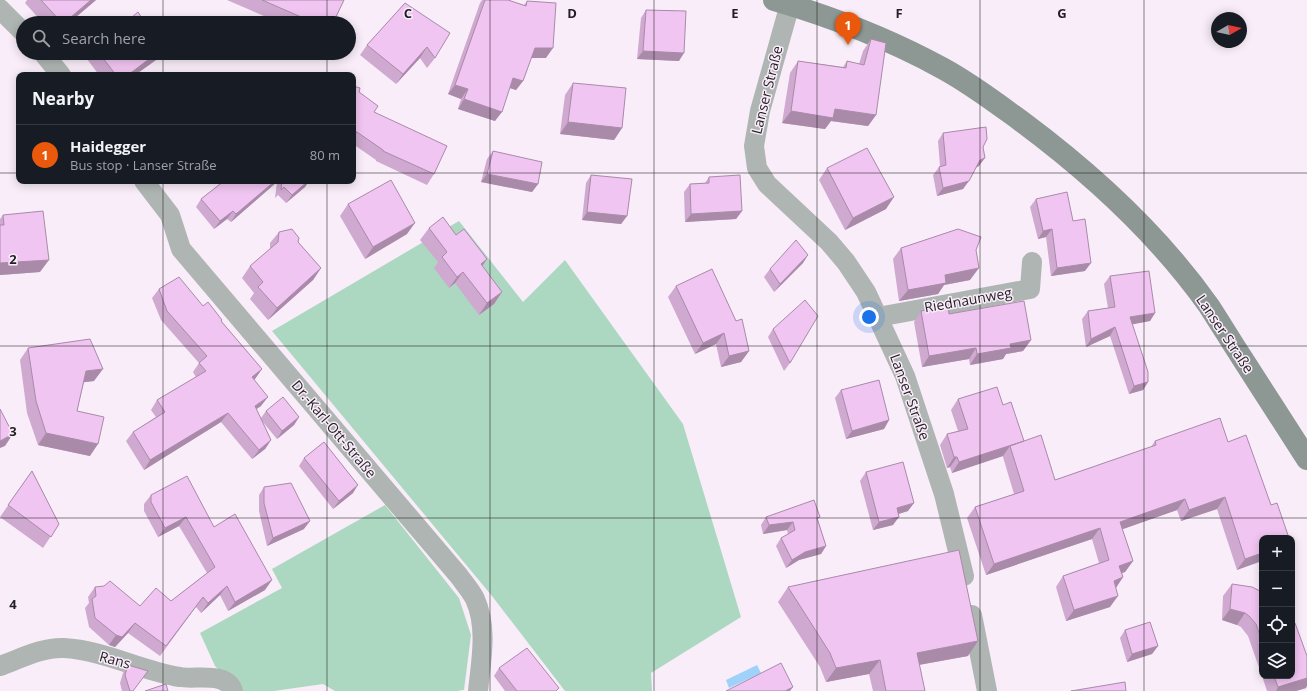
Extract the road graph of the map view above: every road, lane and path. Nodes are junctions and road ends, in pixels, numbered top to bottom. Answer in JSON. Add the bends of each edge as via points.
{"nodes":[{"id":1,"x":782,"y":2,"type":"edge"},
{"id":2,"x":0,"y":9,"type":"edge"},
{"id":3,"x":16,"y":25,"type":"edge"},
{"id":4,"x":49,"y":60,"type":"edge"},
{"id":5,"x":59,"y":72,"type":"edge"},
{"id":6,"x":146,"y":184,"type":"edge"},
{"id":7,"x":1032,"y":262,"type":"dead end"},
{"id":8,"x":878,"y":317,"type":"junction"},
{"id":9,"x":1307,"y":459,"type":"edge"},
{"id":10,"x":0,"y":666,"type":"edge"},
{"id":11,"x":232,"y":688,"type":"edge"},
{"id":12,"x":478,"y":691,"type":"edge"},
{"id":13,"x":987,"y":691,"type":"edge"}],
"edges":[{"from":1,"to":8,"type":"street","name":"Lanser Straße","via":[[754,146],[757,168],[767,184],[829,242],[846,262],[866,292]]},
{"from":1,"to":9,"type":"main road","name":"Lanser Straße","via":[[876,36],[943,69],[990,98],[1098,182],[1149,234],[1208,306]]},
{"from":2,"to":3,"type":"street"},
{"from":4,"to":5,"type":"street"},
{"from":6,"to":12,"type":"street","name":"Dr.-Karl-Ott-Straße","via":[[170,215],[181,249],[475,598],[481,619],[483,644]]},
{"from":7,"to":8,"type":"street","name":"Riednaunweg","via":[[1030,289]]},
{"from":8,"to":13,"type":"street","name":"Lanser Straße","via":[[905,376],[944,494],[969,597]]},
{"from":10,"to":11,"type":"street","name":"Rans","via":[[49,649],[64,648],[181,678],[223,680]]}]}
